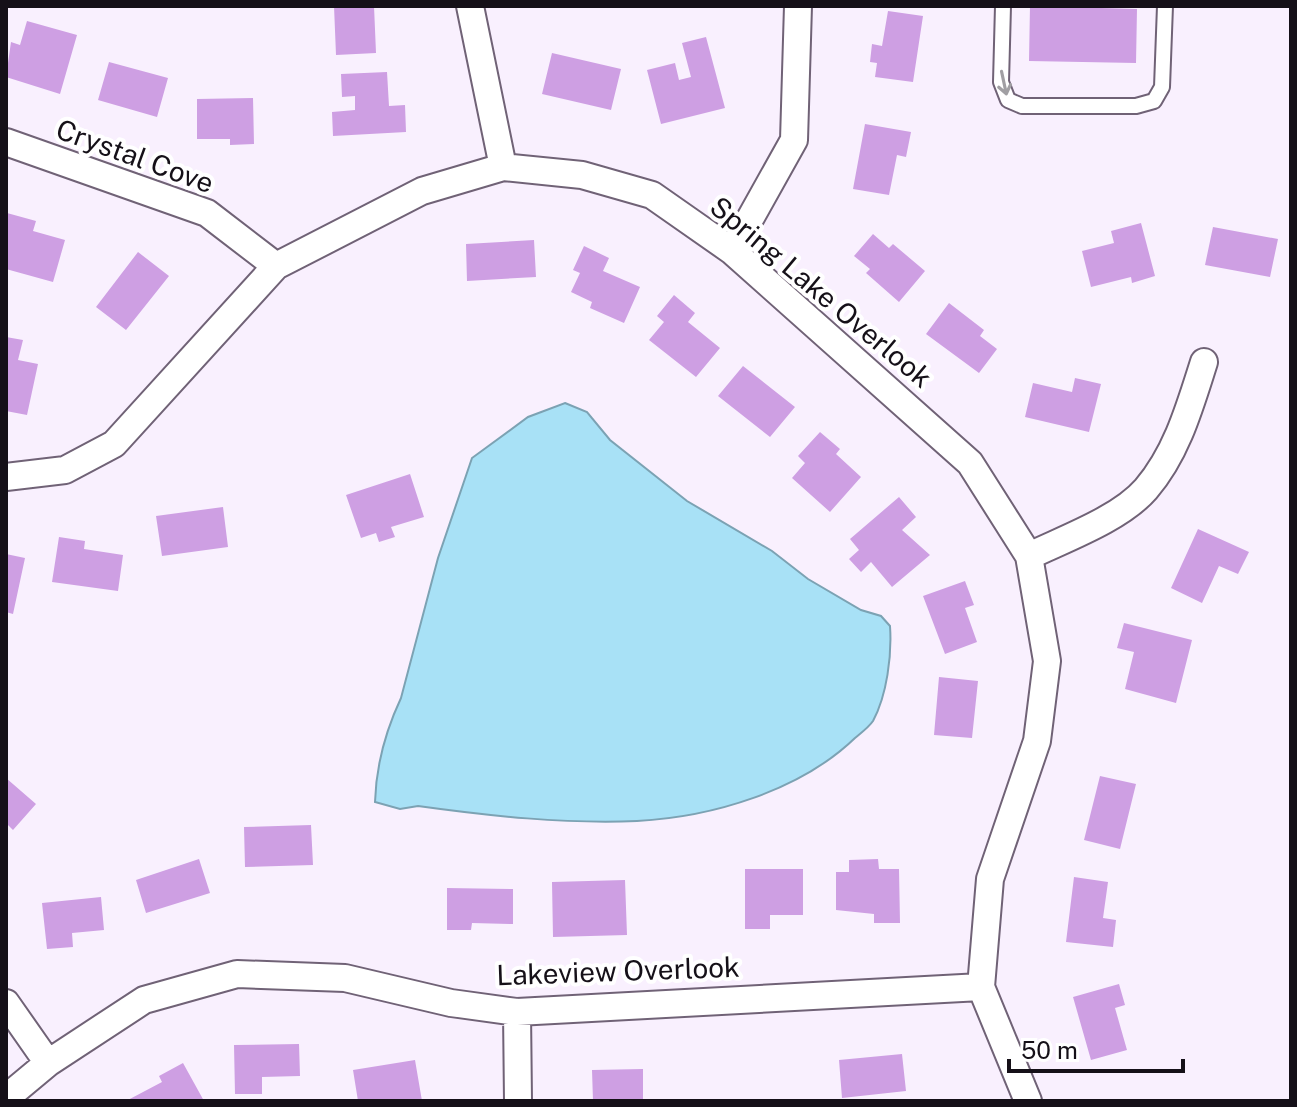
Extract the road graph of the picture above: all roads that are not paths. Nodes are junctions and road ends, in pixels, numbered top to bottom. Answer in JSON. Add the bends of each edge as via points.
{"nodes":[{"id":1,"x":470,"y":6,"type":"edge"},
{"id":2,"x":798,"y":6,"type":"edge"},
{"id":3,"x":1003,"y":6,"type":"edge"},
{"id":4,"x":1165,"y":6,"type":"edge"},
{"id":5,"x":6,"y":142,"type":"edge"},
{"id":6,"x":503,"y":167,"type":"junction"},
{"id":7,"x":732,"y":251,"type":"junction"},
{"id":8,"x":276,"y":266,"type":"junction"},
{"id":9,"x":1204,"y":362,"type":"dead end"},
{"id":10,"x":6,"y":477,"type":"edge"},
{"id":11,"x":1029,"y":556,"type":"junction"},
{"id":12,"x":981,"y":987,"type":"junction"},
{"id":13,"x":6,"y":1003,"type":"edge"},
{"id":14,"x":517,"y":1012,"type":"junction"},
{"id":15,"x":48,"y":1063,"type":"junction"},
{"id":16,"x":6,"y":1098,"type":"edge"},
{"id":17,"x":518,"y":1101,"type":"edge"},
{"id":18,"x":1028,"y":1101,"type":"edge"}],
"edges":[{"from":1,"to":6,"type":"street"},
{"from":2,"to":7,"type":"street","via":[[794,140]]},
{"from":3,"to":4,"type":"lane","one_way":true,"via":[[1001,82],[1008,100],[1022,106],[1136,106],[1154,101],[1162,87]]},
{"from":5,"to":8,"type":"street","name":"Crystal Cove","via":[[207,213]]},
{"from":6,"to":7,"type":"street","name":"Spring Lake Overlook","via":[[582,175],[652,195]]},
{"from":6,"to":8,"type":"street","name":"Spring Lake Overlook","via":[[422,191]]},
{"from":7,"to":11,"type":"street","name":"Spring Lake Overlook","via":[[970,463]]},
{"from":8,"to":10,"type":"street","name":"Spring Lake Overlook","via":[[114,444],[65,470]]},
{"from":9,"to":11,"type":"street","via":[[1181,434],[1145,491],[1098,524]]},
{"from":11,"to":12,"type":"street","name":"Spring Lake Overlook","via":[[1047,661],[1037,741],[990,879]]},
{"from":12,"to":14,"type":"street","name":"Lakeview Overlook"},
{"from":12,"to":18,"type":"street","name":"Spring Lake Overlook"},
{"from":13,"to":15,"type":"street"},
{"from":14,"to":15,"type":"street","name":"Lakeview Overlook","via":[[345,978],[237,974],[144,1000]]},
{"from":14,"to":17,"type":"street"},
{"from":15,"to":16,"type":"street","name":"Lakeview Overlook"}]}
